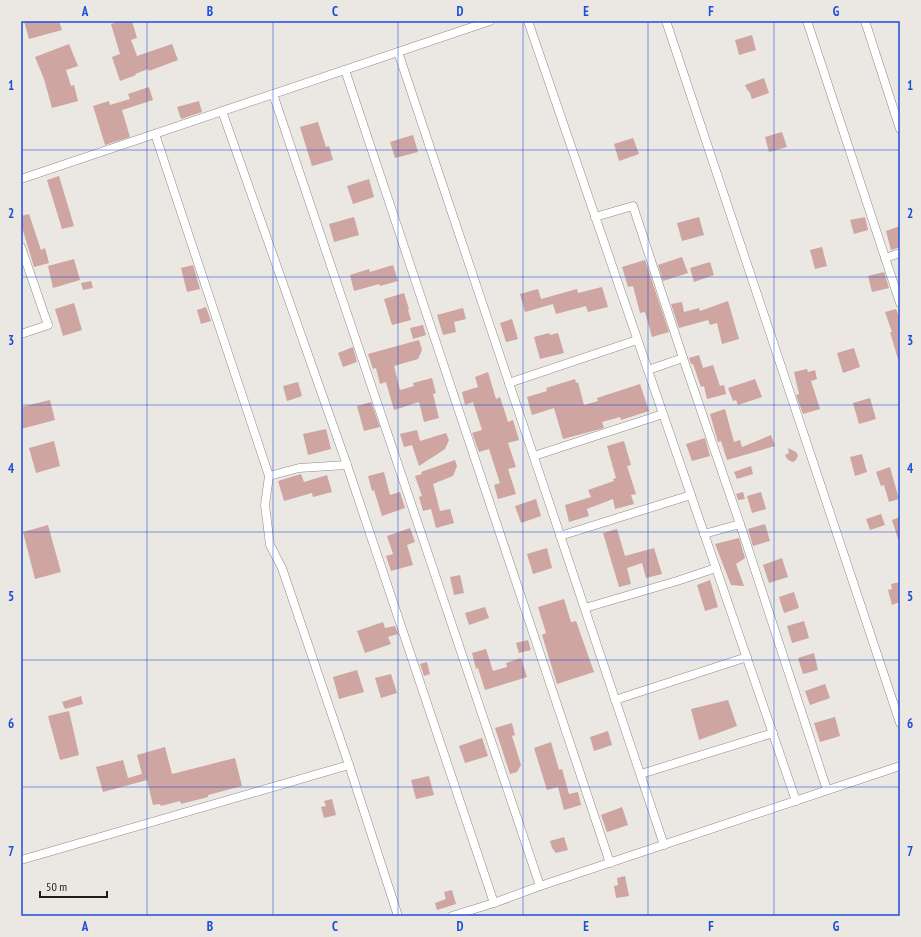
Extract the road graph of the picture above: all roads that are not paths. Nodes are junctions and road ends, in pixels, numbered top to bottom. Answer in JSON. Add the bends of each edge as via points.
{"nodes":[{"id":1,"x":490,"y":21,"type":"edge"},
{"id":2,"x":528,"y":21,"type":"edge"},
{"id":3,"x":666,"y":21,"type":"edge"},
{"id":4,"x":808,"y":21,"type":"edge"},
{"id":5,"x":865,"y":21,"type":"edge"},
{"id":6,"x":398,"y":52,"type":"junction"},
{"id":7,"x":345,"y":70,"type":"junction"},
{"id":8,"x":273,"y":94,"type":"junction"},
{"id":9,"x":222,"y":111,"type":"junction"},
{"id":10,"x":900,"y":129,"type":"edge"},
{"id":11,"x":155,"y":134,"type":"junction"},
{"id":12,"x":21,"y":179,"type":"edge"},
{"id":13,"x":595,"y":217,"type":"junction"},
{"id":14,"x":21,"y":247,"type":"edge"},
{"id":15,"x":900,"y":253,"type":"edge"},
{"id":16,"x":885,"y":258,"type":"junction"},
{"id":17,"x":900,"y":303,"type":"edge"},
{"id":18,"x":21,"y":334,"type":"edge"},
{"id":19,"x":637,"y":340,"type":"junction"},
{"id":20,"x":683,"y":358,"type":"junction"},
{"id":21,"x":648,"y":370,"type":"junction"},
{"id":22,"x":509,"y":383,"type":"junction"},
{"id":23,"x":663,"y":414,"type":"junction"},
{"id":24,"x":534,"y":456,"type":"junction"},
{"id":25,"x":347,"y":464,"type":"junction"},
{"id":26,"x":269,"y":476,"type":"junction"},
{"id":27,"x":691,"y":495,"type":"junction"},
{"id":28,"x":740,"y":524,"type":"junction"},
{"id":29,"x":704,"y":534,"type":"junction"},
{"id":30,"x":560,"y":536,"type":"junction"},
{"id":31,"x":716,"y":568,"type":"junction"},
{"id":32,"x":585,"y":608,"type":"junction"},
{"id":33,"x":747,"y":657,"type":"junction"},
{"id":34,"x":615,"y":700,"type":"junction"},
{"id":35,"x":900,"y":723,"type":"edge"},
{"id":36,"x":773,"y":733,"type":"junction"},
{"id":37,"x":349,"y":765,"type":"junction"},
{"id":38,"x":900,"y":766,"type":"edge"},
{"id":39,"x":641,"y":774,"type":"junction"},
{"id":40,"x":827,"y":790,"type":"junction"},
{"id":41,"x":796,"y":801,"type":"junction"},
{"id":42,"x":664,"y":845,"type":"junction"},
{"id":43,"x":21,"y":860,"type":"edge"},
{"id":44,"x":610,"y":863,"type":"junction"},
{"id":45,"x":540,"y":886,"type":"junction"},
{"id":46,"x":494,"y":904,"type":"junction"},
{"id":47,"x":398,"y":916,"type":"edge"},
{"id":48,"x":452,"y":916,"type":"edge"}],
"edges":[{"from":1,"to":6,"type":"street"},
{"from":2,"to":13,"type":"street"},
{"from":3,"to":35,"type":"street"},
{"from":4,"to":16,"type":"street"},
{"from":5,"to":10,"type":"street"},
{"from":6,"to":7,"type":"street"},
{"from":6,"to":22,"type":"street"},
{"from":7,"to":8,"type":"street"},
{"from":7,"to":44,"type":"street"},
{"from":8,"to":9,"type":"street"},
{"from":8,"to":45,"type":"street"},
{"from":9,"to":11,"type":"street"},
{"from":9,"to":25,"type":"street"},
{"from":11,"to":12,"type":"street"},
{"from":11,"to":26,"type":"street"},
{"from":13,"to":19,"type":"street"},
{"from":13,"to":20,"type":"street","via":[[633,206]]},
{"from":14,"to":18,"type":"street","via":[[48,325]]},
{"from":15,"to":16,"type":"street"},
{"from":16,"to":17,"type":"street"},
{"from":19,"to":21,"type":"street"},
{"from":19,"to":22,"type":"street"},
{"from":20,"to":21,"type":"street"},
{"from":20,"to":28,"type":"street"},
{"from":21,"to":23,"type":"street"},
{"from":22,"to":24,"type":"street"},
{"from":23,"to":24,"type":"street"},
{"from":23,"to":27,"type":"street"},
{"from":24,"to":30,"type":"street"},
{"from":25,"to":26,"type":"street","via":[[299,468]]},
{"from":25,"to":46,"type":"street"},
{"from":26,"to":37,"type":"street","via":[[265,505],[270,545],[282,568]]},
{"from":27,"to":29,"type":"street"},
{"from":27,"to":30,"type":"street"},
{"from":28,"to":29,"type":"street"},
{"from":28,"to":40,"type":"street"},
{"from":29,"to":31,"type":"street"},
{"from":30,"to":32,"type":"street"},
{"from":31,"to":32,"type":"street"},
{"from":31,"to":33,"type":"street"},
{"from":32,"to":34,"type":"street"},
{"from":33,"to":34,"type":"street"},
{"from":33,"to":36,"type":"street"},
{"from":34,"to":39,"type":"street"},
{"from":36,"to":39,"type":"street"},
{"from":36,"to":41,"type":"street"},
{"from":37,"to":43,"type":"street"},
{"from":37,"to":47,"type":"street"},
{"from":38,"to":40,"type":"street"},
{"from":39,"to":42,"type":"street"},
{"from":40,"to":41,"type":"street"},
{"from":41,"to":42,"type":"street"},
{"from":42,"to":44,"type":"street"},
{"from":44,"to":45,"type":"street"},
{"from":45,"to":46,"type":"street"},
{"from":46,"to":48,"type":"street"}]}
